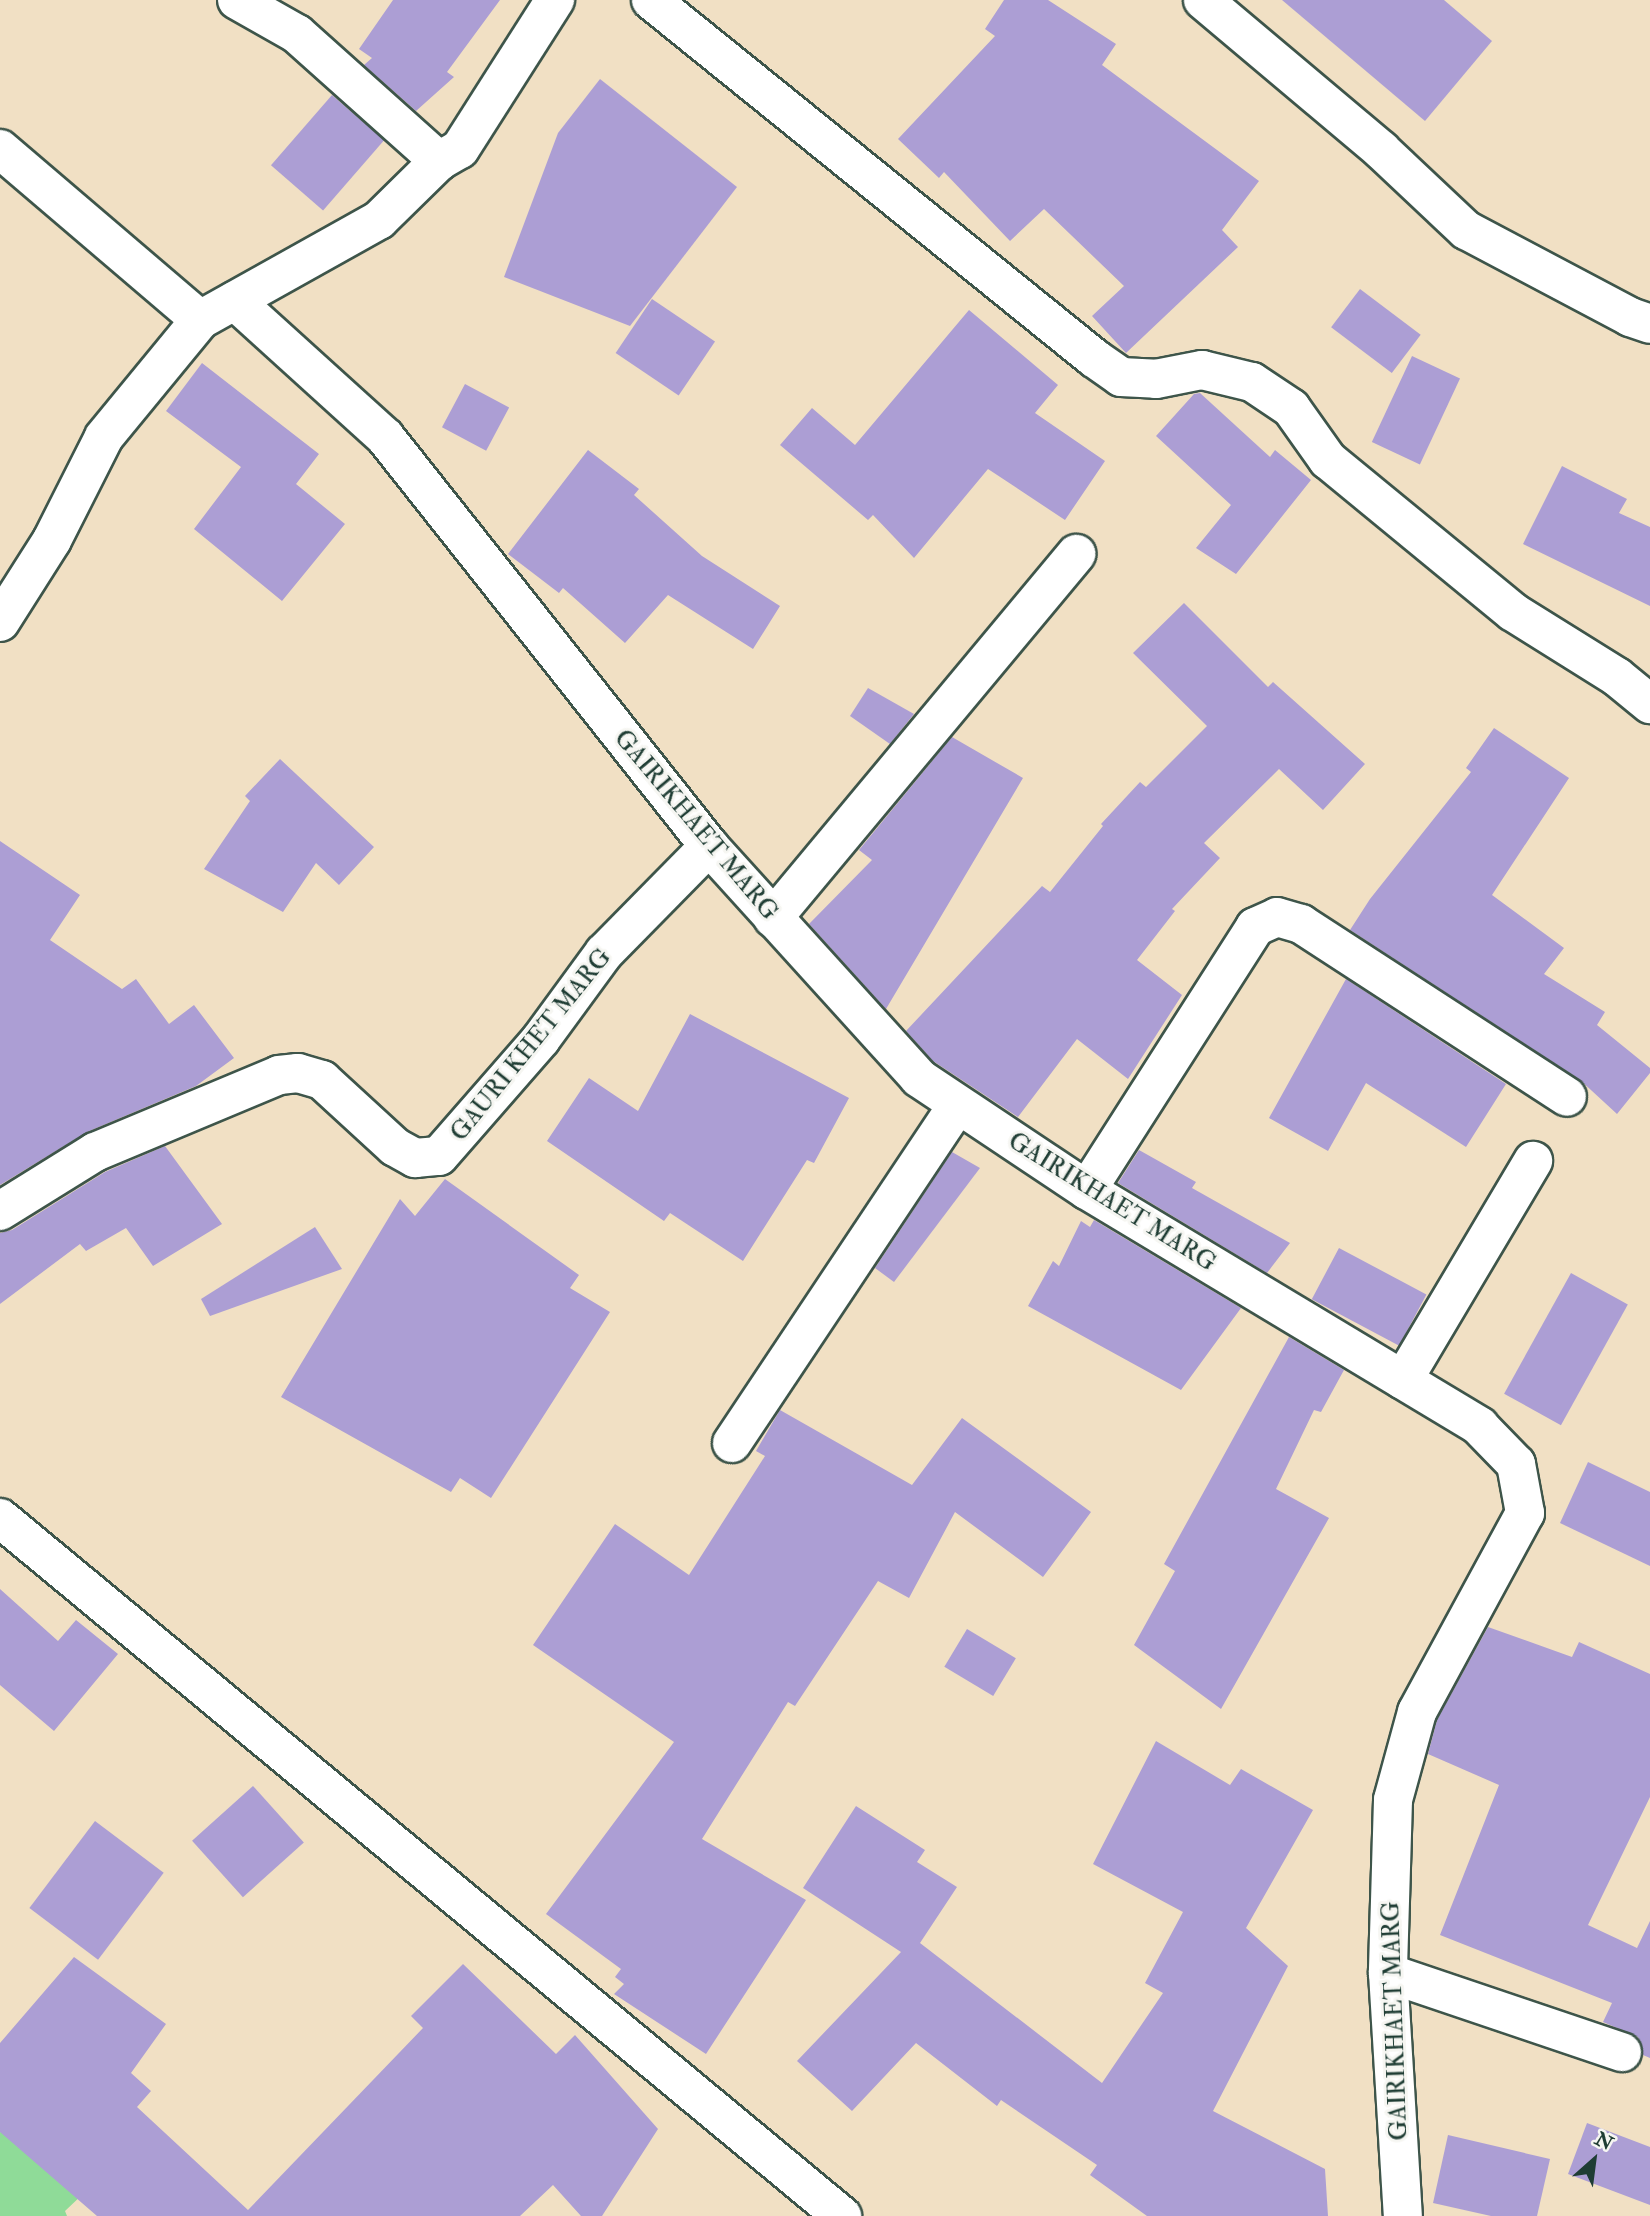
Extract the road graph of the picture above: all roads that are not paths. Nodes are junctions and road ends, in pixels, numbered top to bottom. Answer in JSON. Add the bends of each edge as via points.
{"nodes":[{"id":1,"x":237,"y":0,"type":"edge"},
{"id":2,"x":555,"y":0,"type":"edge"},
{"id":3,"x":651,"y":0,"type":"edge"},
{"id":4,"x":1203,"y":0,"type":"edge"},
{"id":5,"x":0,"y":149,"type":"edge"},
{"id":6,"x":439,"y":161,"type":"junction"},
{"id":7,"x":235,"y":301,"type":"junction"},
{"id":8,"x":200,"y":320,"type":"junction"},
{"id":9,"x":1650,"y":324,"type":"edge"},
{"id":10,"x":1076,"y":554,"type":"dead end"},
{"id":11,"x":0,"y":622,"type":"edge"},
{"id":12,"x":1650,"y":704,"type":"edge"},
{"id":13,"x":709,"y":846,"type":"junction"},
{"id":14,"x":773,"y":918,"type":"junction"},
{"id":15,"x":1567,"y":1097,"type":"dead end"},
{"id":16,"x":957,"y":1105,"type":"junction"},
{"id":17,"x":1533,"y":1161,"type":"dead end"},
{"id":18,"x":1087,"y":1190,"type":"junction"},
{"id":19,"x":0,"y":1211,"type":"edge"},
{"id":20,"x":1403,"y":1380,"type":"junction"},
{"id":21,"x":732,"y":1443,"type":"dead end"},
{"id":22,"x":0,"y":1518,"type":"edge"},
{"id":23,"x":1388,"y":1973,"type":"junction"},
{"id":24,"x":1622,"y":2052,"type":"dead end"},
{"id":25,"x":842,"y":2216,"type":"edge"},
{"id":26,"x":1404,"y":2216,"type":"edge"}],
"edges":[{"from":1,"to":6,"type":"street","via":[[298,34]]},
{"from":2,"to":6,"type":"street","via":[[460,149]]},
{"from":3,"to":12,"type":"street","via":[[1094,358],[1121,377],[1156,379],[1202,370],[1252,382],[1291,408],[1328,460],[1513,612],[1617,677]]},
{"from":4,"to":9,"type":"street","via":[[1381,150],[1466,230]]},
{"from":5,"to":8,"type":"street"},
{"from":6,"to":7,"type":"street","via":[[379,220]]},
{"from":7,"to":8,"type":"street"},
{"from":7,"to":13,"type":"street","name":"GAIRIKHAET MARG","via":[[385,437]]},
{"from":8,"to":11,"type":"street","via":[[104,437],[52,540]]},
{"from":10,"to":14,"type":"street"},
{"from":13,"to":14,"type":"street","name":"GAIRIKHAET MARG"},
{"from":13,"to":19,"type":"street","name":"GAURI KHET MARG","via":[[604,953],[541,1039],[439,1156],[415,1158],[395,1147],[322,1080],[298,1073],[279,1075],[95,1152]]},
{"from":14,"to":16,"type":"street","name":"GAIRIKHAET MARG","via":[[919,1078]]},
{"from":15,"to":18,"type":"street","via":[[1301,924],[1278,917],[1255,927]]},
{"from":16,"to":18,"type":"street","name":"GAIRIKHAET MARG"},
{"from":16,"to":21,"type":"street"},
{"from":17,"to":20,"type":"street"},
{"from":18,"to":20,"type":"street","name":"GAIRIKHAET MARG"},
{"from":20,"to":23,"type":"street","name":"GAIRIKHAET MARG","via":[[1479,1426],[1516,1464],[1525,1513],[1418,1712],[1393,1800]]},
{"from":22,"to":25,"type":"street"},
{"from":23,"to":24,"type":"street"},
{"from":23,"to":26,"type":"street","name":"GAIRIKHAET MARG"}]}
